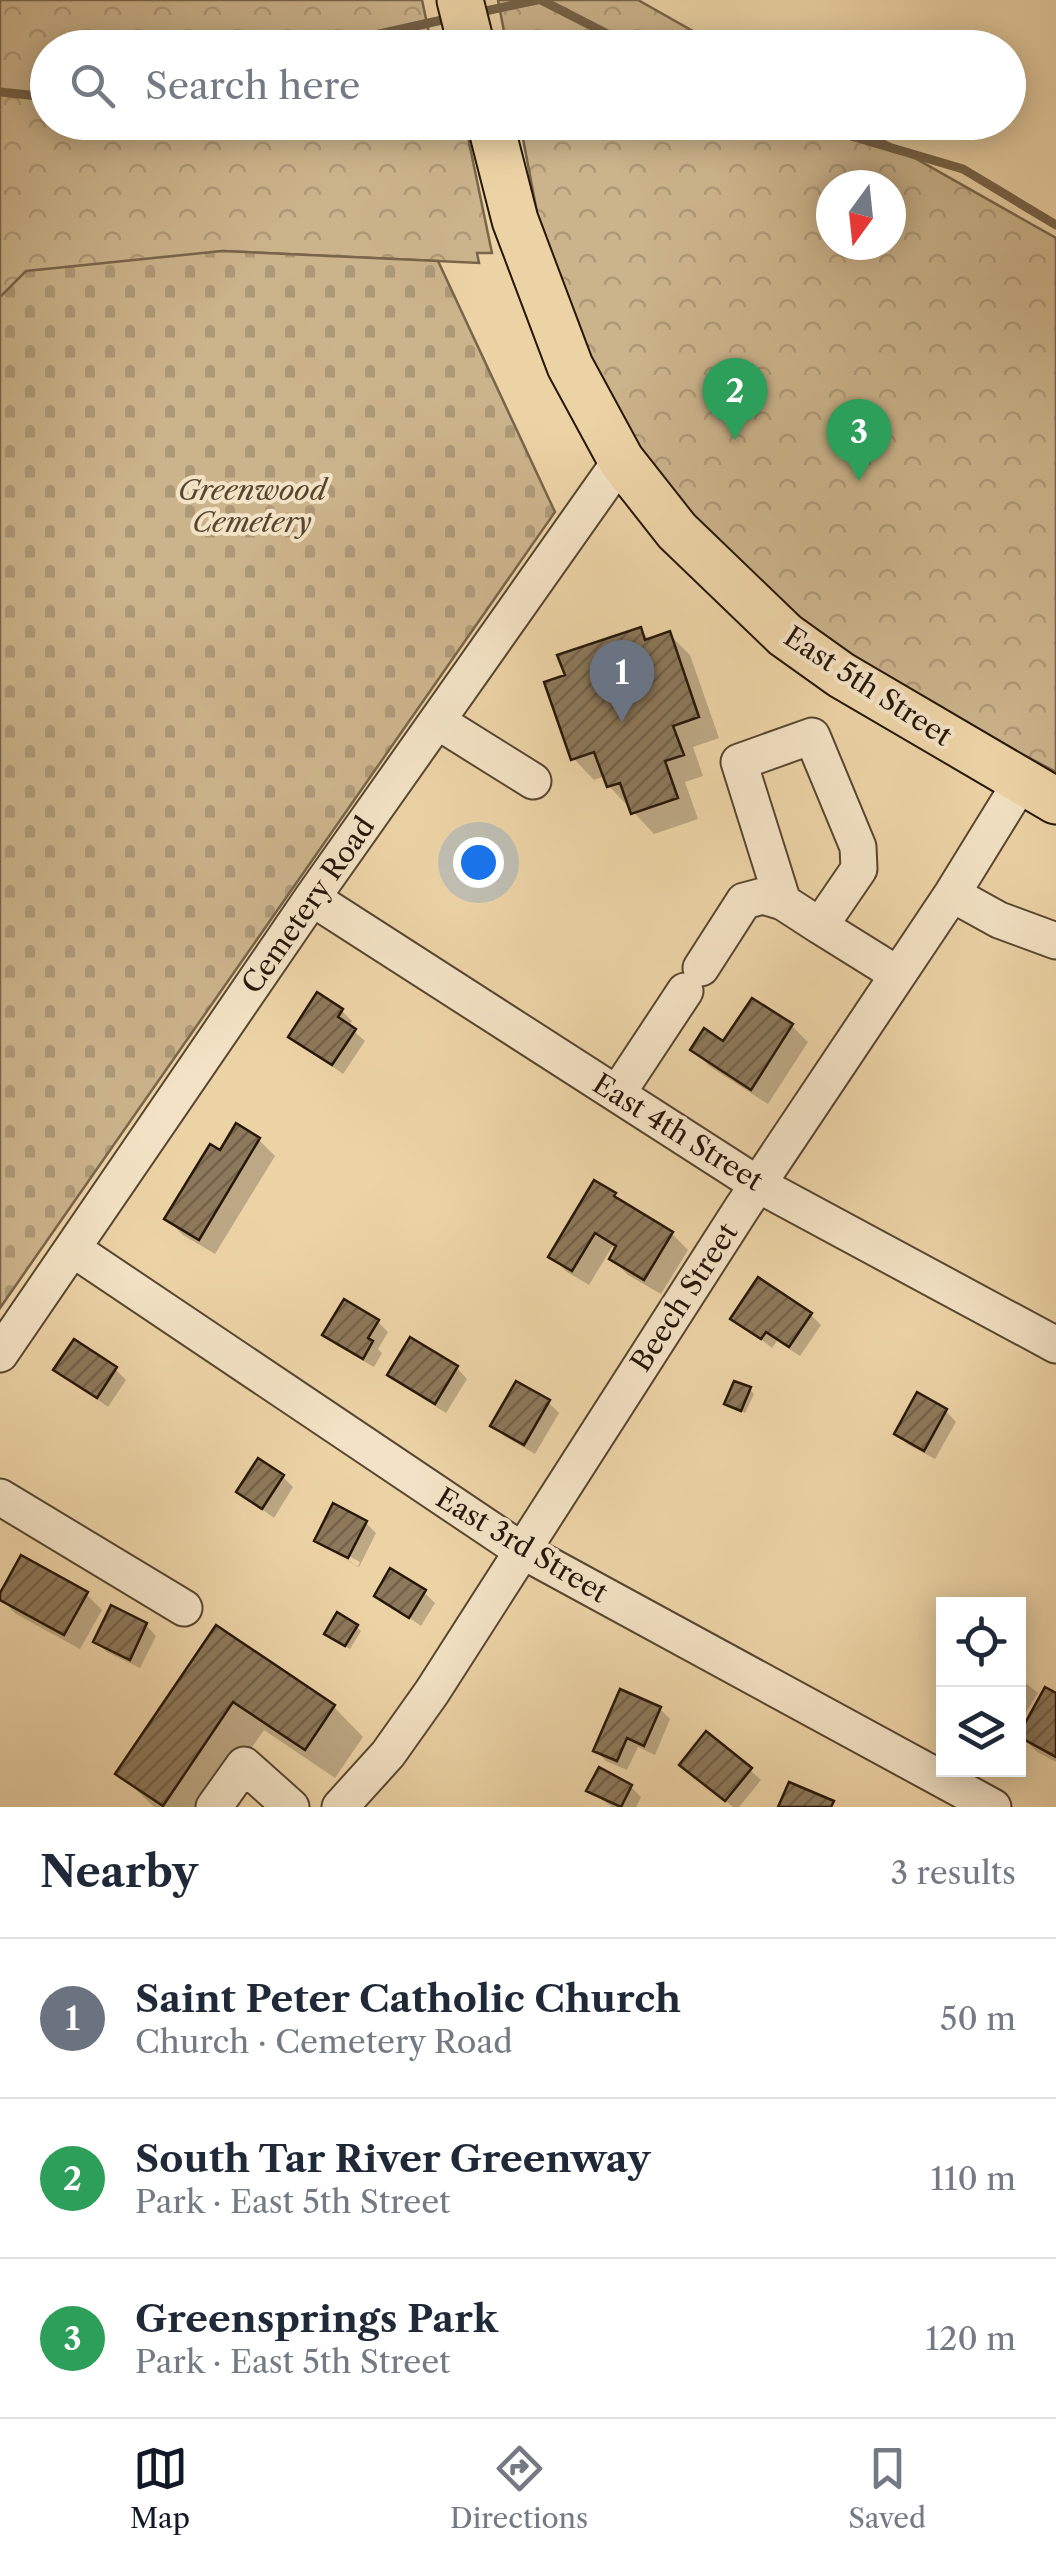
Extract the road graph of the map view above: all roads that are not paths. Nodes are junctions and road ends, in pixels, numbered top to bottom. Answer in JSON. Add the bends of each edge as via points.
{"nodes":[{"id":1,"x":460,"y":0,"type":"edge"},
{"id":2,"x":468,"y":30,"type":"edge"},
{"id":3,"x":495,"y":140,"type":"edge"},
{"id":4,"x":621,"y":460,"type":"junction"},
{"id":5,"x":437,"y":720,"type":"junction"},
{"id":6,"x":533,"y":781,"type":"dead end"},
{"id":7,"x":1039,"y":792,"type":"edge"},
{"id":8,"x":952,"y":894,"type":"junction"},
{"id":9,"x":312,"y":898,"type":"junction"},
{"id":10,"x":783,"y":902,"type":"junction"},
{"id":11,"x":820,"y":926,"type":"junction"},
{"id":12,"x":1056,"y":941,"type":"edge"},
{"id":13,"x":898,"y":974,"type":"junction"},
{"id":14,"x":617,"y":1094,"type":"junction"},
{"id":15,"x":757,"y":1184,"type":"junction"},
{"id":16,"x":73,"y":1248,"type":"junction"},
{"id":17,"x":1056,"y":1345,"type":"edge"},
{"id":18,"x":0,"y":1354,"type":"edge"},
{"id":19,"x":0,"y":1497,"type":"edge"},
{"id":20,"x":521,"y":1550,"type":"junction"},
{"id":21,"x":184,"y":1608,"type":"dead end"},
{"id":22,"x":214,"y":1807,"type":"edge"},
{"id":23,"x":292,"y":1807,"type":"edge"},
{"id":24,"x":340,"y":1807,"type":"edge"},
{"id":25,"x":993,"y":1807,"type":"edge"}],
"edges":[{"from":1,"to":2,"type":"main road"},
{"from":3,"to":4,"type":"main road","name":"East 5th Street","via":[[531,270],[570,366]]},
{"from":4,"to":5,"type":"street","name":"Cemetery Road"},
{"from":4,"to":7,"type":"main road","name":"East 5th Street","via":[[677,531],[785,635]]},
{"from":5,"to":6,"type":"street"},
{"from":5,"to":9,"type":"street","name":"Cemetery Road"},
{"from":7,"to":8,"type":"street","name":"Beech Street"},
{"from":8,"to":12,"type":"street"},
{"from":8,"to":13,"type":"street","name":"Beech Street"},
{"from":9,"to":14,"type":"street","name":"East 4th Street"},
{"from":9,"to":16,"type":"street","name":"Cemetery Road"},
{"from":10,"to":11,"type":"street"},
{"from":10,"to":11,"type":"street","via":[[739,762],[812,736],[858,847],[860,868]]},
{"from":10,"to":14,"type":"street","via":[[763,896],[744,901]]},
{"from":11,"to":13,"type":"street"},
{"from":13,"to":15,"type":"street","name":"Beech Street"},
{"from":14,"to":15,"type":"street","name":"East 4th Street"},
{"from":15,"to":17,"type":"street","name":"East 4th Street"},
{"from":15,"to":20,"type":"street","name":"Beech Street"},
{"from":16,"to":18,"type":"street","name":"Cemetery Road"},
{"from":16,"to":20,"type":"street","name":"East 3rd Street"},
{"from":19,"to":21,"type":"street"},
{"from":20,"to":24,"type":"street","name":"Beech Street","via":[[399,1738]]},
{"from":20,"to":25,"type":"street","name":"East 3rd Street"},
{"from":22,"to":23,"type":"street","via":[[244,1765]]}]}
